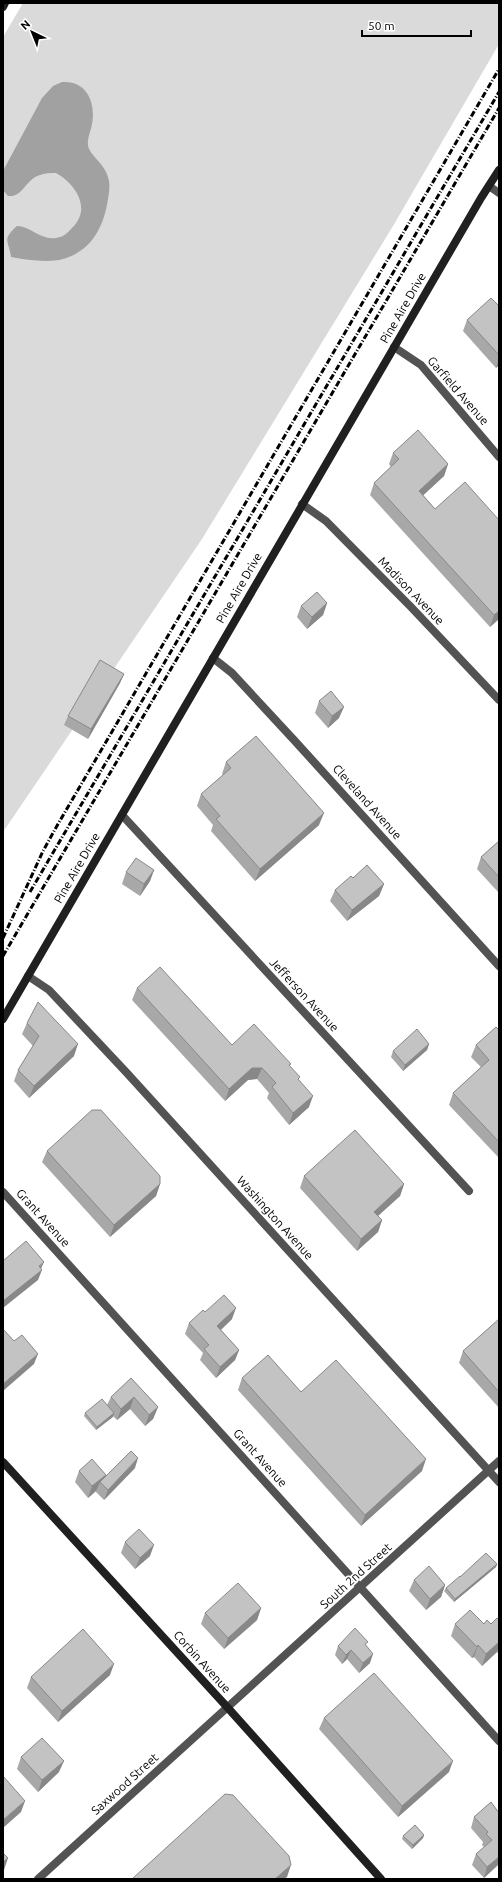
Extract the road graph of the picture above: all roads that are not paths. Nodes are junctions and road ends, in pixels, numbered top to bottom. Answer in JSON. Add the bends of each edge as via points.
{"nodes":[{"id":1,"x":5,"y":3,"type":"edge"},
{"id":2,"x":3,"y":7,"type":"edge"},
{"id":3,"x":499,"y":170,"type":"edge"},
{"id":4,"x":488,"y":186,"type":"junction"},
{"id":5,"x":499,"y":193,"type":"edge"},
{"id":6,"x":394,"y":347,"type":"junction"},
{"id":7,"x":499,"y":457,"type":"edge"},
{"id":8,"x":302,"y":504,"type":"junction"},
{"id":9,"x":213,"y":658,"type":"junction"},
{"id":10,"x":499,"y":700,"type":"edge"},
{"id":11,"x":122,"y":815,"type":"junction"},
{"id":12,"x":499,"y":966,"type":"edge"},
{"id":13,"x":28,"y":976,"type":"junction"},
{"id":14,"x":3,"y":1019,"type":"edge"},
{"id":15,"x":469,"y":1191,"type":"dead end"},
{"id":16,"x":3,"y":1192,"type":"edge"},
{"id":17,"x":499,"y":1461,"type":"edge"},
{"id":18,"x":3,"y":1462,"type":"edge"},
{"id":19,"x":489,"y":1470,"type":"junction"},
{"id":20,"x":499,"y":1482,"type":"edge"},
{"id":21,"x":361,"y":1587,"type":"junction"},
{"id":22,"x":228,"y":1708,"type":"junction"},
{"id":23,"x":499,"y":1741,"type":"edge"},
{"id":24,"x":38,"y":1879,"type":"edge"},
{"id":25,"x":381,"y":1879,"type":"edge"}],
"edges":[{"from":1,"to":2,"type":"street"},
{"from":3,"to":4,"type":"street","name":"Pine Aire Drive"},
{"from":4,"to":5,"type":"street"},
{"from":4,"to":6,"type":"street","name":"Pine Aire Drive"},
{"from":6,"to":7,"type":"street","name":"Garfield Avenue","via":[[421,365]]},
{"from":6,"to":8,"type":"street","name":"Pine Aire Drive"},
{"from":8,"to":9,"type":"street","name":"Pine Aire Drive"},
{"from":8,"to":10,"type":"street","name":"Madison Avenue","via":[[331,527]]},
{"from":9,"to":11,"type":"street","name":"Pine Aire Drive"},
{"from":9,"to":12,"type":"street","name":"Cleveland Avenue","via":[[232,673]]},
{"from":11,"to":13,"type":"street","name":"Pine Aire Drive"},
{"from":11,"to":15,"type":"street","name":"Jefferson Avenue"},
{"from":13,"to":14,"type":"street","name":"Pine Aire Drive"},
{"from":13,"to":19,"type":"street","name":"Washington Avenue","via":[[49,990]]},
{"from":16,"to":21,"type":"street","name":"Grant Avenue"},
{"from":17,"to":19,"type":"street","name":"South 2nd Street"},
{"from":18,"to":22,"type":"street","name":"Corbin Avenue"},
{"from":19,"to":20,"type":"street","name":"Washington Avenue"},
{"from":19,"to":21,"type":"street","name":"South 2nd Street"},
{"from":21,"to":22,"type":"street","name":"South 2nd Street"},
{"from":21,"to":23,"type":"street","name":"Grant Avenue"},
{"from":22,"to":24,"type":"street","name":"Saxwood Street"},
{"from":22,"to":25,"type":"street","name":"Corbin Avenue"}]}
